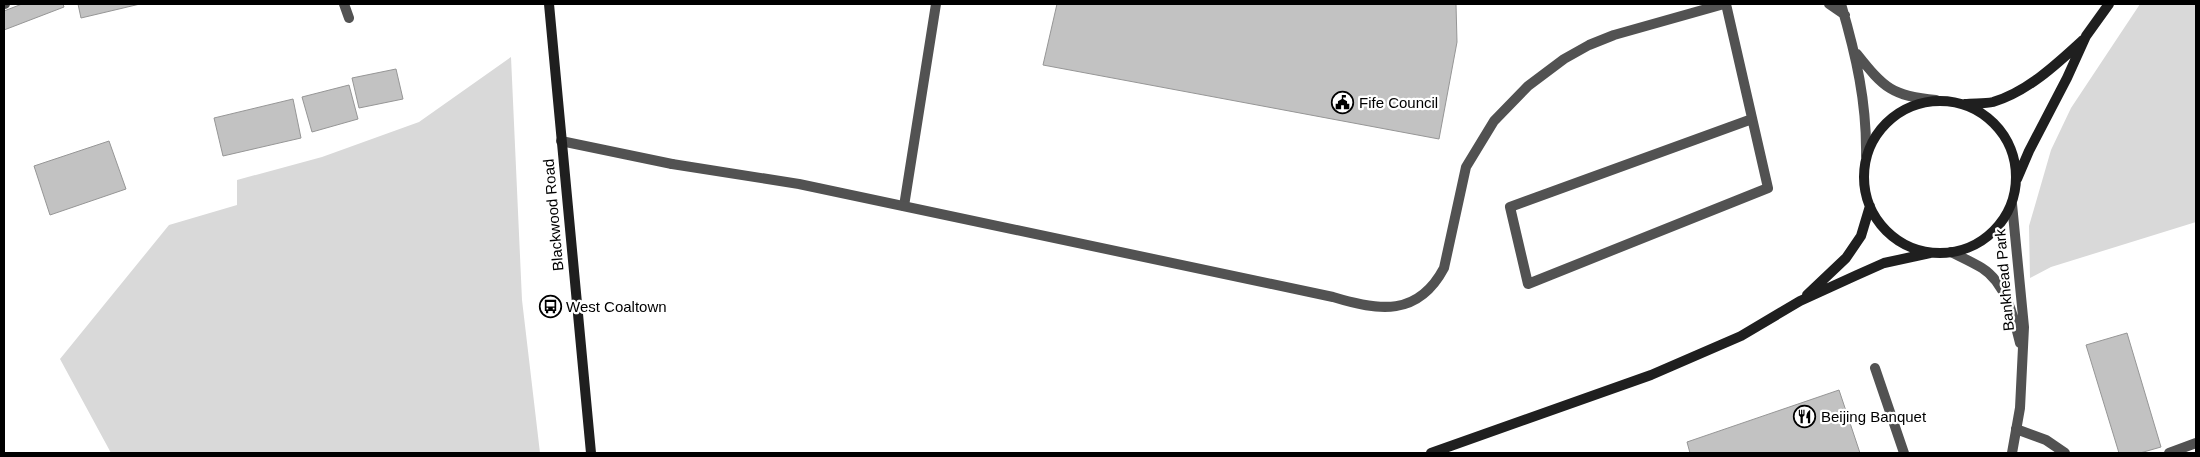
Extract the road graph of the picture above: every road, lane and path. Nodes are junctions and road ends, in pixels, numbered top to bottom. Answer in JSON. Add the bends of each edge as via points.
{"nodes":[{"id":1,"x":344,"y":4,"type":"edge"},
{"id":2,"x":549,"y":4,"type":"edge"},
{"id":3,"x":936,"y":4,"type":"edge"},
{"id":4,"x":1725,"y":4,"type":"edge"},
{"id":5,"x":1830,"y":4,"type":"edge"},
{"id":6,"x":1842,"y":4,"type":"edge"},
{"id":7,"x":2109,"y":4,"type":"edge"},
{"id":8,"x":1845,"y":15,"type":"junction"},
{"id":9,"x":349,"y":18,"type":"dead end"},
{"id":10,"x":2086,"y":36,"type":"junction"},
{"id":11,"x":1855,"y":51,"type":"junction"},
{"id":12,"x":1936,"y":100,"type":"junction"},
{"id":13,"x":1964,"y":104,"type":"junction"},
{"id":14,"x":1752,"y":119,"type":"junction"},
{"id":15,"x":562,"y":141,"type":"junction"},
{"id":16,"x":1866,"y":156,"type":"junction"},
{"id":17,"x":2017,"y":180,"type":"junction"},
{"id":18,"x":2012,"y":204,"type":"junction"},
{"id":19,"x":904,"y":206,"type":"junction"},
{"id":20,"x":1870,"y":206,"type":"junction"},
{"id":21,"x":1930,"y":252,"type":"junction"},
{"id":22,"x":1951,"y":252,"type":"junction"},
{"id":23,"x":1800,"y":301,"type":"junction"},
{"id":24,"x":2023,"y":354,"type":"junction"},
{"id":25,"x":1875,"y":368,"type":"dead end"},
{"id":26,"x":2016,"y":428,"type":"junction"},
{"id":27,"x":2196,"y":443,"type":"edge"},
{"id":28,"x":591,"y":453,"type":"edge"},
{"id":29,"x":1431,"y":453,"type":"edge"},
{"id":30,"x":1904,"y":453,"type":"edge"},
{"id":31,"x":2012,"y":453,"type":"edge"},
{"id":32,"x":2065,"y":453,"type":"edge"},
{"id":33,"x":2169,"y":453,"type":"edge"}],
"edges":[{"from":1,"to":9,"type":"street"},
{"from":2,"to":15,"type":"main road","name":"Blackwood Road"},
{"from":3,"to":19,"type":"street"},
{"from":4,"to":14,"type":"street"},
{"from":4,"to":19,"type":"street","via":[[1589,45],[1528,86],[1494,121],[1466,167],[1444,268],[1437,281],[1408,304],[1387,308],[1364,307],[1333,297]]},
{"from":5,"to":8,"type":"street"},
{"from":6,"to":8,"type":"street"},
{"from":7,"to":10,"type":"main road"},
{"from":8,"to":11,"type":"street"},
{"from":10,"to":13,"type":"main road","via":[[2057,64],[2026,86],[1992,102]]},
{"from":10,"to":17,"type":"main road"},
{"from":11,"to":12,"type":"street","via":[[1892,91],[1909,98]]},
{"from":11,"to":16,"type":"street","via":[[1867,122]]},
{"from":12,"to":13,"type":"main road"},
{"from":12,"to":16,"type":"main road","via":[[1914,104],[1892,117],[1875,136]]},
{"from":13,"to":17,"type":"main road","via":[[1986,115],[2003,133],[2014,155]]},
{"from":14,"to":14,"type":"street","via":[[1768,188],[1528,284],[1510,207]]},
{"from":15,"to":19,"type":"street"},
{"from":15,"to":28,"type":"main road","name":"Blackwood Road"},
{"from":16,"to":20,"type":"main road","via":[[1864,185]]},
{"from":17,"to":18,"type":"main road"},
{"from":18,"to":22,"type":"main road","via":[[1999,226],[1979,243]]},
{"from":18,"to":24,"type":"street","name":"Bankhead Park","via":[[2024,327]]},
{"from":20,"to":21,"type":"main road","via":[[1885,230],[1906,245]]},
{"from":20,"to":23,"type":"main road","via":[[1861,236],[1846,258]]},
{"from":21,"to":22,"type":"main road"},
{"from":21,"to":23,"type":"main road","via":[[1884,263]]},
{"from":22,"to":24,"type":"street","name":"Bankhead Park","via":[[1984,269],[2002,289]]},
{"from":23,"to":29,"type":"main road","via":[[1741,336],[1651,375]]},
{"from":24,"to":26,"type":"street","name":"Bankhead Park"},
{"from":25,"to":30,"type":"street"},
{"from":26,"to":31,"type":"street","name":"Bankhead Park"},
{"from":26,"to":32,"type":"street","via":[[2046,440]]},
{"from":27,"to":33,"type":"street"}]}
